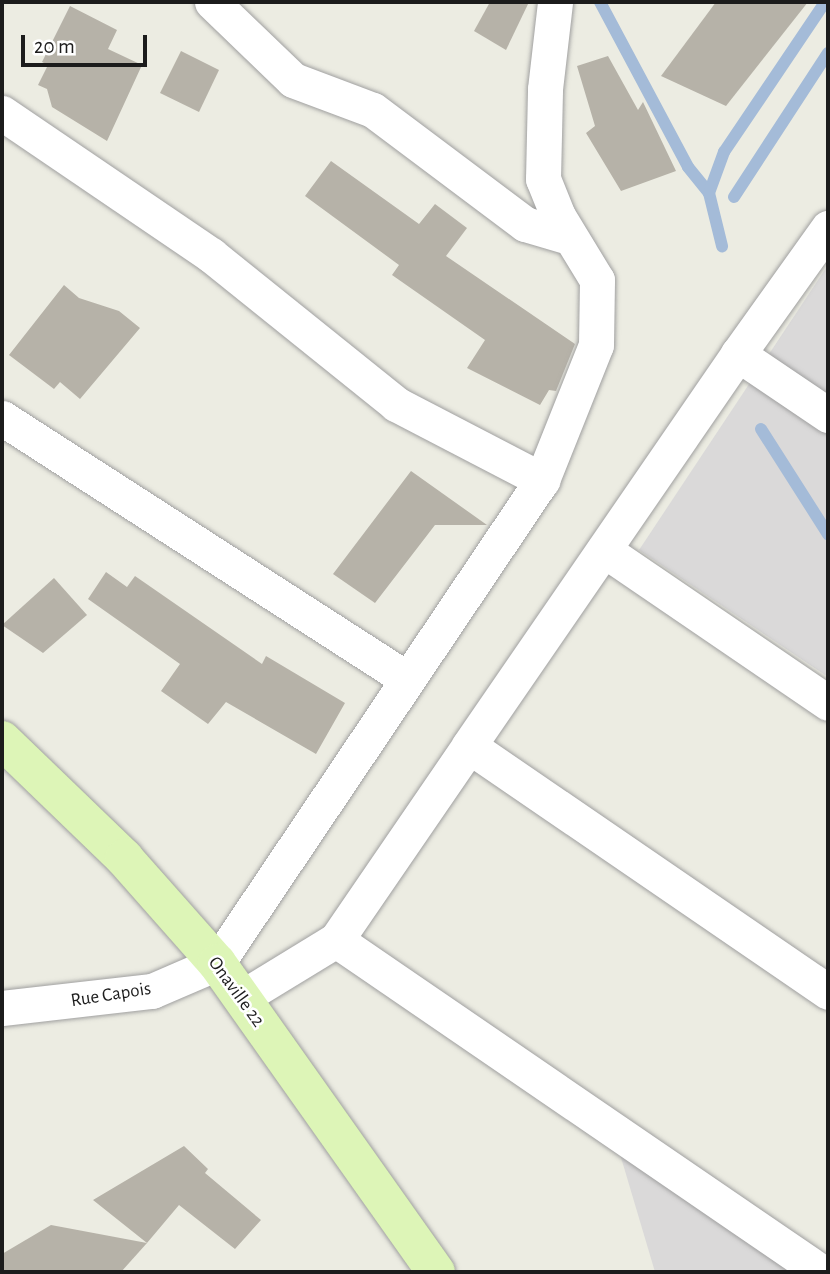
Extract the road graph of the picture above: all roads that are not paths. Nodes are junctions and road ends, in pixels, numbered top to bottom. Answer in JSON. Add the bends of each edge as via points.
{"nodes":[{"id":1,"x":212,"y":2,"type":"edge"},
{"id":2,"x":555,"y":2,"type":"edge"},
{"id":3,"x":2,"y":113,"type":"edge"},
{"id":4,"x":828,"y":228,"type":"edge"},
{"id":5,"x":569,"y":237,"type":"junction"},
{"id":6,"x":738,"y":355,"type":"junction"},
{"id":7,"x":828,"y":415,"type":"edge"},
{"id":8,"x":2,"y":418,"type":"edge"},
{"id":9,"x":542,"y":480,"type":"junction"},
{"id":10,"x":604,"y":550,"type":"junction"},
{"id":11,"x":406,"y":678,"type":"junction"},
{"id":12,"x":828,"y":702,"type":"edge"},
{"id":13,"x":2,"y":740,"type":"edge"},
{"id":14,"x":469,"y":746,"type":"junction"},
{"id":15,"x":336,"y":940,"type":"junction"},
{"id":16,"x":216,"y":963,"type":"junction"},
{"id":17,"x":828,"y":992,"type":"edge"},
{"id":18,"x":241,"y":998,"type":"junction"},
{"id":19,"x":2,"y":1008,"type":"edge"},
{"id":20,"x":436,"y":1272,"type":"edge"},
{"id":21,"x":821,"y":1272,"type":"edge"}],
"edges":[{"from":1,"to":5,"type":"street","via":[[293,80],[373,110],[525,224]]},
{"from":2,"to":5,"type":"street","via":[[545,89],[543,179]]},
{"from":3,"to":9,"type":"street","via":[[211,255],[396,404]]},
{"from":4,"to":6,"type":"street"},
{"from":5,"to":9,"type":"street","via":[[597,280],[596,345]]},
{"from":6,"to":7,"type":"street"},
{"from":6,"to":10,"type":"street"},
{"from":8,"to":11,"type":"street"},
{"from":9,"to":11,"type":"street"},
{"from":10,"to":12,"type":"street"},
{"from":10,"to":14,"type":"street"},
{"from":11,"to":16,"type":"street"},
{"from":13,"to":16,"type":"street","name":"Onaville 22","via":[[124,858]]},
{"from":14,"to":15,"type":"street"},
{"from":14,"to":17,"type":"street"},
{"from":15,"to":18,"type":"street"},
{"from":15,"to":21,"type":"street"},
{"from":16,"to":18,"type":"street","name":"Onaville 22"},
{"from":16,"to":19,"type":"street","name":"Rue Capois","via":[[152,991]]},
{"from":18,"to":20,"type":"street","name":"Onaville 22"}]}
